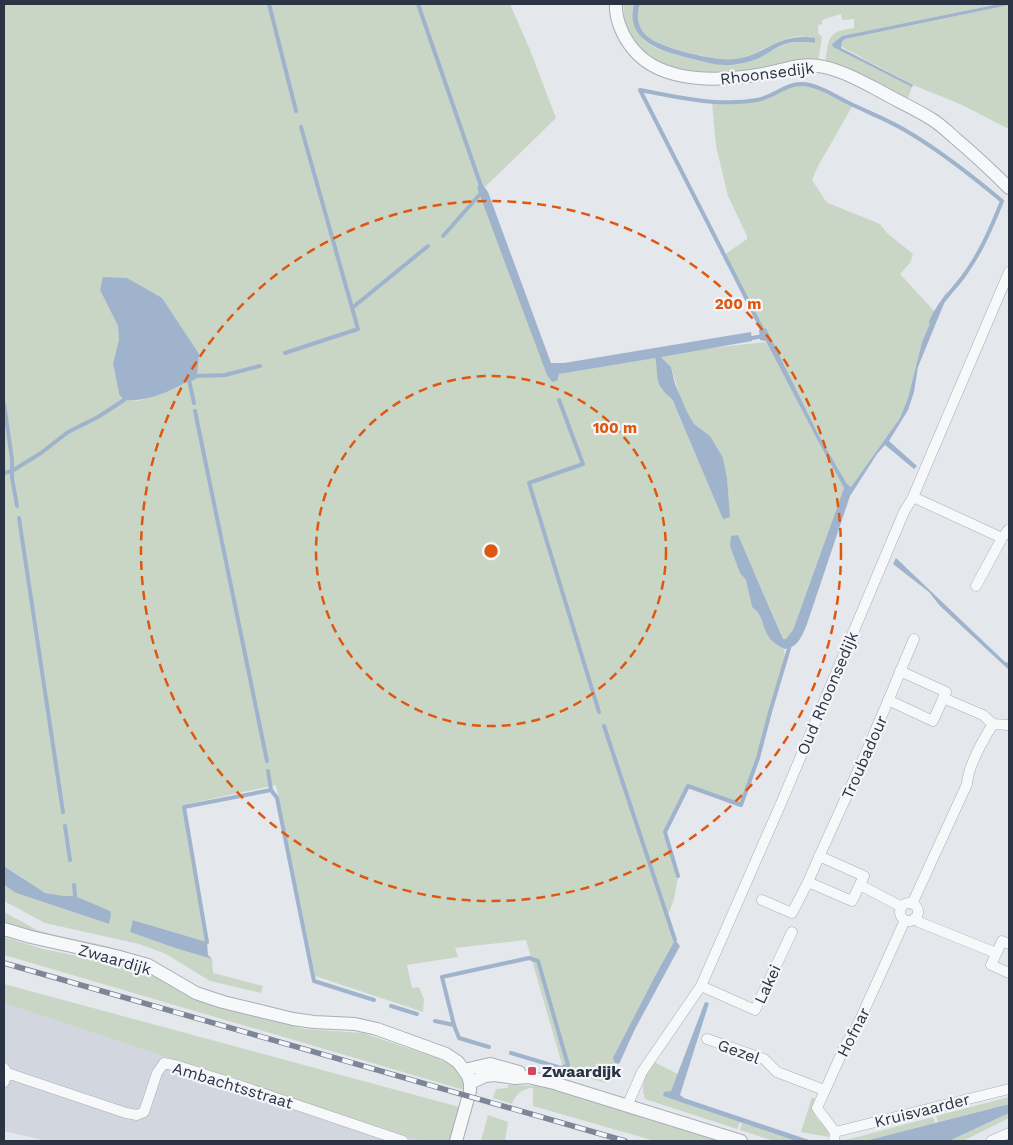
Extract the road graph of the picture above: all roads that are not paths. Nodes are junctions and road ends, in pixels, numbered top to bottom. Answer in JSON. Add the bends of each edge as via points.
{"nodes":[{"id":1,"x":616,"y":4,"type":"edge"},
{"id":2,"x":1009,"y":188,"type":"edge"},
{"id":3,"x":1009,"y":272,"type":"edge"},
{"id":4,"x":913,"y":497,"type":"junction"},
{"id":5,"x":1009,"y":529,"type":"edge"},
{"id":6,"x":1002,"y":538,"type":"junction"},
{"id":7,"x":976,"y":586,"type":"dead end"},
{"id":8,"x":914,"y":638,"type":"dead end"},
{"id":9,"x":900,"y":671,"type":"junction"},
{"id":10,"x":943,"y":698,"type":"junction"},
{"id":11,"x":888,"y":700,"type":"junction"},
{"id":12,"x":993,"y":724,"type":"junction"},
{"id":13,"x":1009,"y":725,"type":"edge"},
{"id":14,"x":819,"y":856,"type":"junction"},
{"id":15,"x":808,"y":882,"type":"junction"},
{"id":16,"x":860,"y":885,"type":"junction"},
{"id":17,"x":762,"y":900,"type":"dead end"},
{"id":18,"x":907,"y":905,"type":"junction"},
{"id":19,"x":910,"y":919,"type":"junction"},
{"id":20,"x":4,"y":929,"type":"edge"},
{"id":21,"x":792,"y":932,"type":"dead end"},
{"id":22,"x":1009,"y":944,"type":"edge"},
{"id":23,"x":996,"y":953,"type":"junction"},
{"id":24,"x":1009,"y":973,"type":"edge"},
{"id":25,"x":701,"y":986,"type":"junction"},
{"id":26,"x":706,"y":1039,"type":"dead end"},
{"id":27,"x":464,"y":1070,"type":"junction"},
{"id":28,"x":5,"y":1074,"type":"edge"},
{"id":29,"x":528,"y":1077,"type":"junction"},
{"id":30,"x":470,"y":1083,"type":"junction"},
{"id":31,"x":1009,"y":1089,"type":"edge"},
{"id":32,"x":824,"y":1090,"type":"junction"},
{"id":33,"x":627,"y":1106,"type":"junction"},
{"id":34,"x":1009,"y":1133,"type":"edge"},
{"id":35,"x":835,"y":1137,"type":"edge"},
{"id":36,"x":403,"y":1141,"type":"edge"},
{"id":37,"x":456,"y":1141,"type":"edge"},
{"id":38,"x":741,"y":1141,"type":"edge"},
{"id":39,"x":991,"y":1141,"type":"edge"}],
"edges":[{"from":1,"to":2,"type":"street","name":"Rhoonsedijk","via":[[628,44],[653,66],[675,74],[712,79],[737,78],[792,66],[809,65],[834,70],[934,121]]},
{"from":3,"to":4,"type":"street","name":"Oud Rhoonsedijk"},
{"from":4,"to":6,"type":"street"},
{"from":4,"to":25,"type":"street","name":"Oud Rhoonsedijk"},
{"from":5,"to":6,"type":"street"},
{"from":6,"to":7,"type":"street"},
{"from":8,"to":9,"type":"street","name":"Troubadour"},
{"from":9,"to":10,"type":"street","via":[[946,692]]},
{"from":9,"to":11,"type":"street","name":"Troubadour"},
{"from":10,"to":11,"type":"street","name":"Troubadour","via":[[933,721]]},
{"from":10,"to":12,"type":"street"},
{"from":11,"to":14,"type":"street","name":"Troubadour"},
{"from":12,"to":13,"type":"street"},
{"from":12,"to":18,"type":"street"},
{"from":14,"to":15,"type":"street","name":"Troubadour"},
{"from":14,"to":16,"type":"street","via":[[864,876]]},
{"from":15,"to":16,"type":"street","via":[[852,901]]},
{"from":15,"to":17,"type":"street","name":"Troubadour","via":[[792,913]]},
{"from":16,"to":18,"type":"street"},
{"from":18,"to":19,"type":"street","via":[[900,914]]},
{"from":18,"to":19,"type":"street","via":[[917,909]]},
{"from":19,"to":23,"type":"street"},
{"from":19,"to":32,"type":"street","name":"Hofnar"},
{"from":20,"to":27,"type":"street","name":"Zwaardijk","via":[[148,965],[196,993],[223,1002],[293,1019],[355,1024],[377,1030],[446,1054]]},
{"from":21,"to":25,"type":"street","name":"Lakei","via":[[755,1010]]},
{"from":22,"to":23,"type":"street","via":[[1002,941]]},
{"from":23,"to":24,"type":"street","via":[[991,965]]},
{"from":25,"to":33,"type":"street","name":"Oud Rhoonsedijk","via":[[642,1072]]},
{"from":26,"to":32,"type":"street","name":"Gezel","via":[[764,1059],[778,1072]]},
{"from":27,"to":29,"type":"street","via":[[490,1064],[517,1070]]},
{"from":27,"to":30,"type":"street","name":"Zwaardijk"},
{"from":28,"to":36,"type":"street","name":"Ambachtsstraat","via":[[137,1115],[144,1112],[157,1073],[164,1063]]},
{"from":29,"to":30,"type":"street","via":[[494,1075]]},
{"from":29,"to":33,"type":"street"},
{"from":30,"to":37,"type":"street"},
{"from":31,"to":35,"type":"street","name":"Kruisvaarder"},
{"from":32,"to":35,"type":"street","name":"Hofnar","via":[[817,1108]]},
{"from":33,"to":38,"type":"street"},
{"from":34,"to":39,"type":"street"}]}
